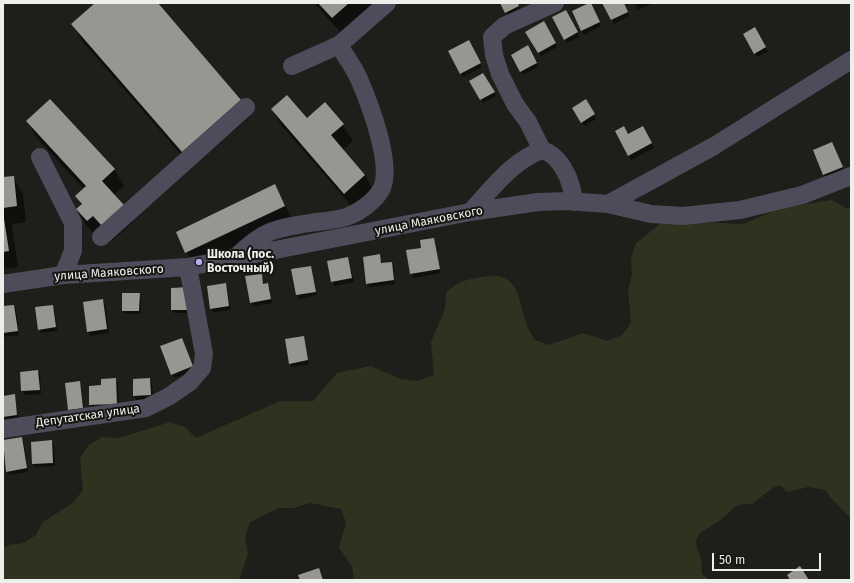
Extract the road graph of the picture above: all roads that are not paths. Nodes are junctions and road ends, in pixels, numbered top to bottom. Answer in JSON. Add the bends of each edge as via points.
{"nodes":[{"id":1,"x":386,"y":3,"type":"edge"},
{"id":2,"x":555,"y":3,"type":"edge"},
{"id":3,"x":339,"y":45,"type":"junction"},
{"id":4,"x":851,"y":60,"type":"edge"},
{"id":5,"x":292,"y":66,"type":"dead end"},
{"id":6,"x":246,"y":107,"type":"dead end"},
{"id":7,"x":542,"y":150,"type":"junction"},
{"id":8,"x":40,"y":157,"type":"dead end"},
{"id":9,"x":851,"y":176,"type":"edge"},
{"id":10,"x":574,"y":202,"type":"junction"},
{"id":11,"x":608,"y":204,"type":"junction"},
{"id":12,"x":470,"y":212,"type":"junction"},
{"id":13,"x":101,"y":237,"type":"dead end"},
{"id":14,"x":235,"y":258,"type":"junction"},
{"id":15,"x":188,"y":267,"type":"junction"},
{"id":16,"x":63,"y":275,"type":"junction"},
{"id":17,"x":3,"y":284,"type":"edge"},
{"id":18,"x":3,"y":429,"type":"edge"}],
"edges":[{"from":1,"to":3,"type":"street"},
{"from":2,"to":7,"type":"street","via":[[504,26],[492,37],[494,56],[500,74]]},
{"from":3,"to":5,"type":"street"},
{"from":3,"to":14,"type":"street","via":[[358,78],[371,111],[382,149],[385,171],[381,189],[368,205],[346,217],[267,232],[251,242]]},
{"from":4,"to":11,"type":"street","via":[[714,146]]},
{"from":6,"to":13,"type":"street"},
{"from":7,"to":10,"type":"street","via":[[551,153],[563,169],[572,187]]},
{"from":7,"to":12,"type":"street","via":[[530,154],[515,166]]},
{"from":8,"to":16,"type":"street","via":[[73,223],[73,251]]},
{"from":9,"to":11,"type":"street","name":"улица Маяковского","via":[[802,195],[740,210],[683,216],[651,214]]},
{"from":10,"to":11,"type":"street","name":"улица Маяковского"},
{"from":10,"to":12,"type":"street","name":"улица Маяковского","via":[[538,202]]},
{"from":12,"to":14,"type":"street","name":"улица Маяковского"},
{"from":14,"to":15,"type":"street","name":"улица Маяковского"},
{"from":15,"to":16,"type":"street","name":"улица Маяковского"},
{"from":15,"to":18,"type":"street","name":"Депутатская улица","via":[[204,354],[202,368],[190,382],[146,408]]},
{"from":16,"to":17,"type":"street","name":"улица Маяковского"}]}
